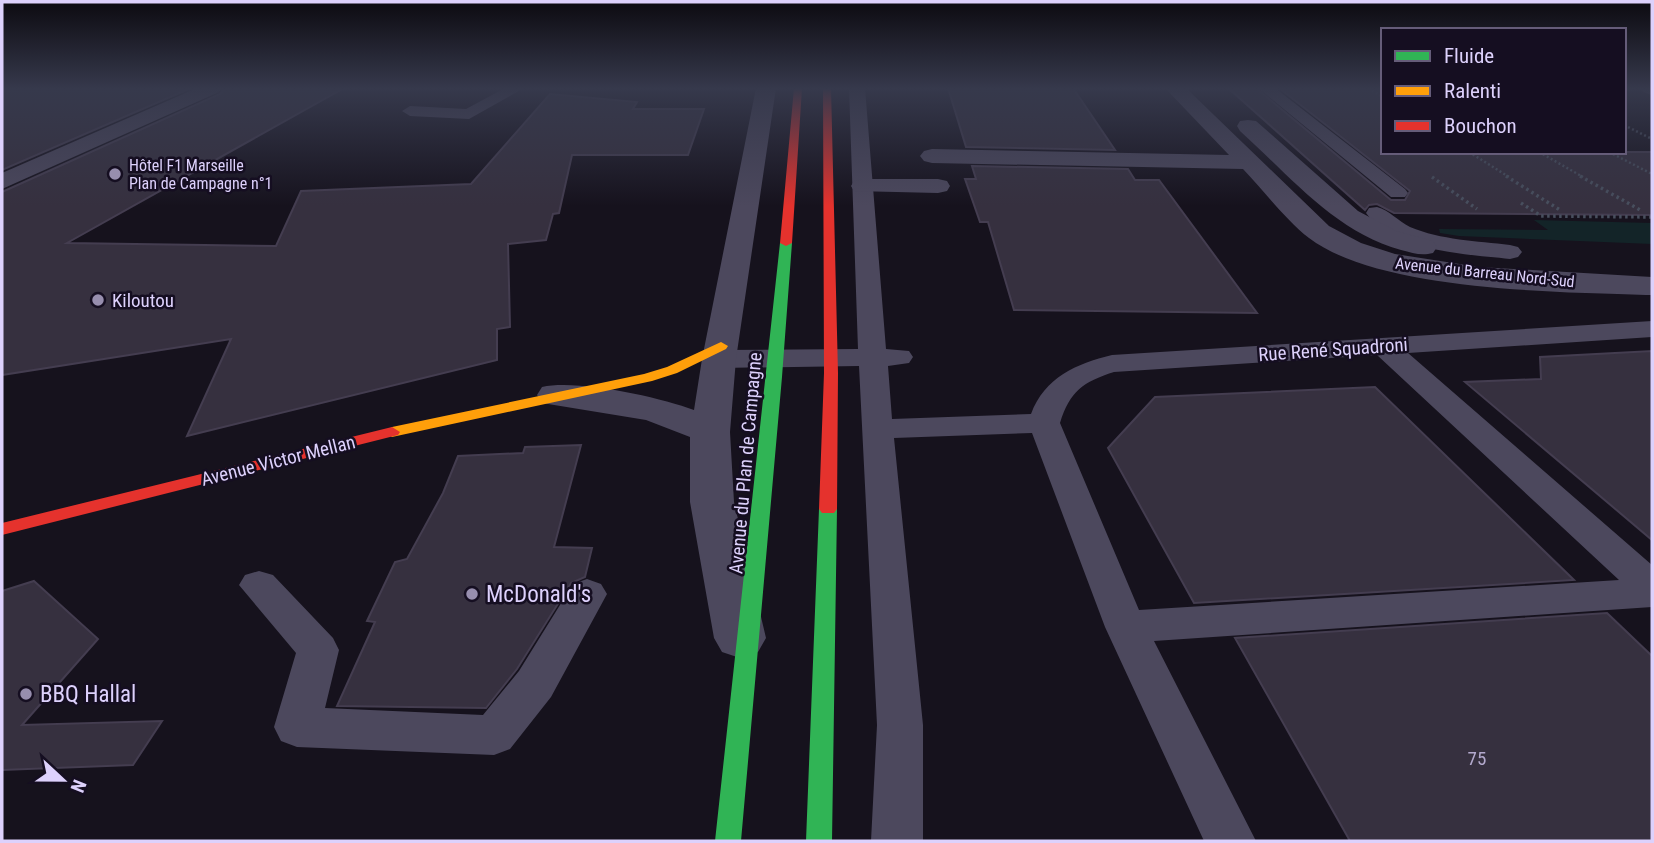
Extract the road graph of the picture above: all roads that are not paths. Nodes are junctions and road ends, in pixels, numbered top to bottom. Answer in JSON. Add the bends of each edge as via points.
{"nodes":[{"id":1,"x":124,"y":127,"type":"edge"},
{"id":2,"x":759,"y":127,"type":"edge"},
{"id":3,"x":795,"y":127,"type":"edge"},
{"id":4,"x":827,"y":127,"type":"edge"},
{"id":5,"x":859,"y":127,"type":"edge"},
{"id":6,"x":1214,"y":127,"type":"edge"},
{"id":7,"x":1250,"y":127,"type":"edge"},
{"id":8,"x":1315,"y":127,"type":"edge"},
{"id":9,"x":932,"y":156,"type":"dead end"},
{"id":10,"x":1249,"y":162,"type":"junction"},
{"id":11,"x":2,"y":182,"type":"edge"},
{"id":12,"x":863,"y":186,"type":"junction"},
{"id":13,"x":938,"y":186,"type":"dead end"},
{"id":14,"x":1398,"y":193,"type":"dead end"},
{"id":15,"x":1377,"y":213,"type":"dead end"},
{"id":16,"x":1523,"y":253,"type":"joint"},
{"id":17,"x":1652,"y":286,"type":"edge"},
{"id":18,"x":1652,"y":329,"type":"edge"},
{"id":19,"x":1383,"y":345,"type":"junction"},
{"id":20,"x":720,"y":352,"type":"junction"},
{"id":21,"x":886,"y":357,"type":"junction"},
{"id":22,"x":776,"y":358,"type":"junction"},
{"id":23,"x":830,"y":358,"type":"junction"},
{"id":24,"x":555,"y":395,"type":"junction"},
{"id":25,"x":1044,"y":423,"type":"junction"},
{"id":26,"x":877,"y":429,"type":"junction"},
{"id":27,"x":710,"y":432,"type":"junction"},
{"id":28,"x":2,"y":528,"type":"edge"},
{"id":29,"x":259,"y":585,"type":"dead end"},
{"id":30,"x":1652,"y":589,"type":"edge"},
{"id":31,"x":587,"y":594,"type":"dead end"},
{"id":32,"x":1126,"y":627,"type":"junction"},
{"id":33,"x":746,"y":667,"type":"junction"},
{"id":34,"x":728,"y":841,"type":"edge"},
{"id":35,"x":819,"y":841,"type":"edge"},
{"id":36,"x":897,"y":841,"type":"edge"},
{"id":37,"x":1230,"y":841,"type":"edge"}],
"edges":[{"from":1,"to":11,"type":"street"},
{"from":2,"to":20,"type":"street"},
{"from":3,"to":22,"type":"main road","name":"Avenue du Plan de Campagne"},
{"from":4,"to":23,"type":"main road"},
{"from":5,"to":12,"type":"lane"},
{"from":6,"to":10,"type":"street","name":"Avenue du Barreau Nord-Sud"},
{"from":7,"to":16,"type":"street","name":"Avenue du Barreau Nord-Sud","via":[[1349,217],[1386,237],[1431,249]]},
{"from":8,"to":14,"type":"lane"},
{"from":9,"to":10,"type":"street"},
{"from":10,"to":17,"type":"street","name":"Avenue du Barreau Nord-Sud","via":[[1319,232],[1367,257],[1453,272]]},
{"from":12,"to":13,"type":"street"},
{"from":12,"to":21,"type":"lane"},
{"from":15,"to":16,"type":"lane","via":[[1394,229],[1431,240]]},
{"from":18,"to":19,"type":"lane","name":"Rue René Squadroni"},
{"from":19,"to":25,"type":"lane","name":"Rue René Squadroni","via":[[1112,364],[1063,385],[1049,403]]},
{"from":19,"to":30,"type":"lane"},
{"from":20,"to":22,"type":"lane"},
{"from":20,"to":24,"type":"main road","name":"Avenue Victor Mellan","via":[[647,378]]},
{"from":20,"to":27,"type":"street"},
{"from":21,"to":23,"type":"lane"},
{"from":21,"to":26,"type":"lane"},
{"from":22,"to":23,"type":"lane"},
{"from":22,"to":33,"type":"main road","name":"Avenue du Plan de Campagne"},
{"from":23,"to":35,"type":"main road"},
{"from":24,"to":27,"type":"street","name":"Avenue Victor Mellan","via":[[652,409]]},
{"from":24,"to":28,"type":"main road","name":"Avenue Victor Mellan"},
{"from":25,"to":26,"type":"lane"},
{"from":25,"to":32,"type":"lane"},
{"from":26,"to":36,"type":"lane","via":[[900,725]]},
{"from":27,"to":33,"type":"street","via":[[712,502]]},
{"from":29,"to":31,"type":"lane","via":[[318,650],[297,727],[494,735],[535,684]]},
{"from":30,"to":32,"type":"lane"},
{"from":32,"to":37,"type":"lane"},
{"from":33,"to":34,"type":"main road","name":"Avenue du Plan de Campagne"}]}
